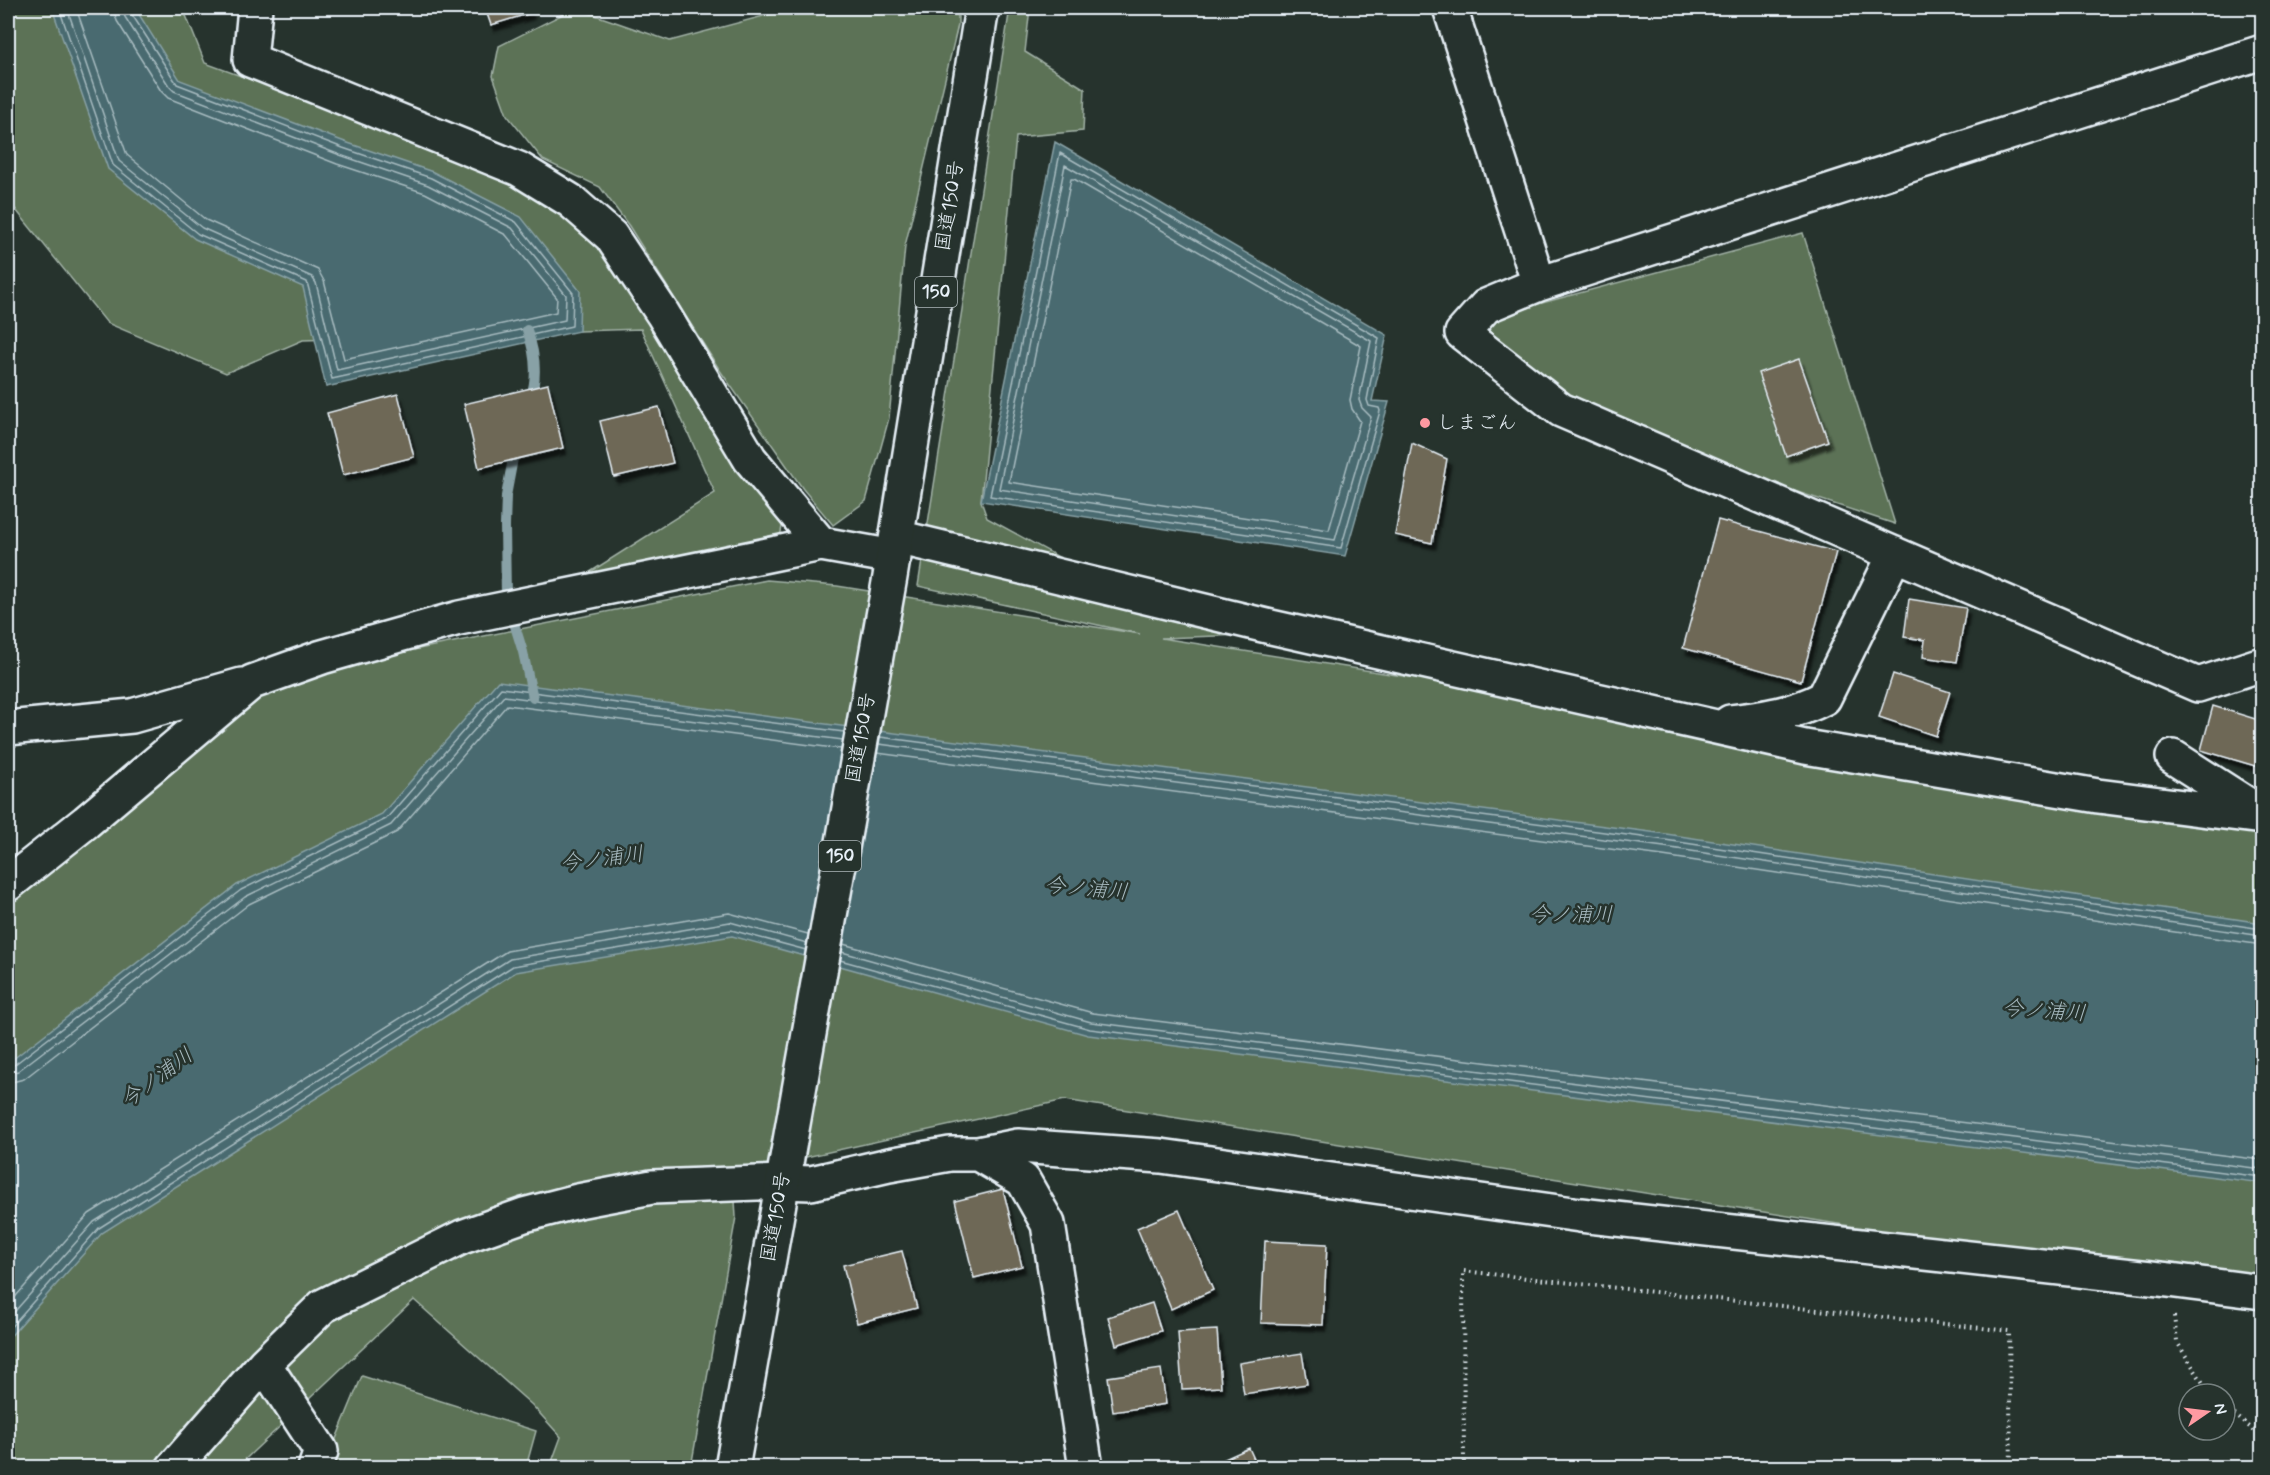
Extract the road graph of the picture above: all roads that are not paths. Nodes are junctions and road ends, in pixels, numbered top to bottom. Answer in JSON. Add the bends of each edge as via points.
{"nodes":[{"id":1,"x":255,"y":8,"type":"edge"},
{"id":2,"x":982,"y":8,"type":"edge"},
{"id":3,"x":1450,"y":8,"type":"edge"},
{"id":4,"x":2262,"y":52,"type":"edge"},
{"id":5,"x":1539,"y":284,"type":"junction"},
{"id":6,"x":821,"y":544,"type":"junction"},
{"id":7,"x":1895,"y":554,"type":"junction"},
{"id":8,"x":894,"y":557,"type":"junction"},
{"id":9,"x":2262,"y":664,"type":"edge"},
{"id":10,"x":252,"y":682,"type":"junction"},
{"id":11,"x":1707,"y":725,"type":"junction"},
{"id":12,"x":8,"y":728,"type":"edge"},
{"id":13,"x":2173,"y":757,"type":"dead end"},
{"id":14,"x":2262,"y":816,"type":"edge"},
{"id":15,"x":8,"y":884,"type":"edge"},
{"id":16,"x":978,"y":1154,"type":"junction"},
{"id":17,"x":782,"y":1182,"type":"junction"},
{"id":18,"x":2262,"y":1292,"type":"edge"},
{"id":19,"x":264,"y":1364,"type":"junction"},
{"id":20,"x":173,"y":1467,"type":"edge"},
{"id":21,"x":315,"y":1467,"type":"edge"},
{"id":22,"x":732,"y":1467,"type":"edge"},
{"id":23,"x":1086,"y":1467,"type":"edge"}],
"edges":[{"from":1,"to":6,"type":"main road","via":[[250,60],[519,170],[571,201],[611,236],[750,459]]},
{"from":2,"to":8,"type":"main road","name":"国道150号","number":"150"},
{"from":3,"to":5,"type":"main road"},
{"from":4,"to":5,"type":"main road"},
{"from":5,"to":7,"type":"main road","via":[[1486,306],[1462,333],[1561,410]]},
{"from":6,"to":8,"type":"main road"},
{"from":6,"to":10,"type":"main road","via":[[459,618],[322,657]]},
{"from":7,"to":9,"type":"main road","via":[[2198,685]]},
{"from":7,"to":11,"type":"main road","via":[[1824,698],[1778,716]]},
{"from":8,"to":11,"type":"main road","via":[[1280,629]]},
{"from":8,"to":17,"type":"main road","name":"国道150号","number":"150"},
{"from":10,"to":12,"type":"main road","via":[[132,716]]},
{"from":10,"to":15,"type":"main road"},
{"from":11,"to":14,"type":"main road","via":[[1840,753],[2098,796]]},
{"from":13,"to":14,"type":"main road"},
{"from":16,"to":17,"type":"main road","via":[[950,1154],[811,1183]]},
{"from":16,"to":18,"type":"main road","via":[[1018,1146],[1161,1156],[1580,1215]]},
{"from":16,"to":23,"type":"main road","via":[[1023,1180],[1048,1224]]},
{"from":17,"to":19,"type":"main road","via":[[652,1187],[524,1215],[462,1237],[323,1306]]},
{"from":17,"to":22,"type":"main road","name":"国道150号","number":"150"},
{"from":19,"to":20,"type":"main road"},
{"from":19,"to":21,"type":"main road","via":[[321,1451]]}]}
